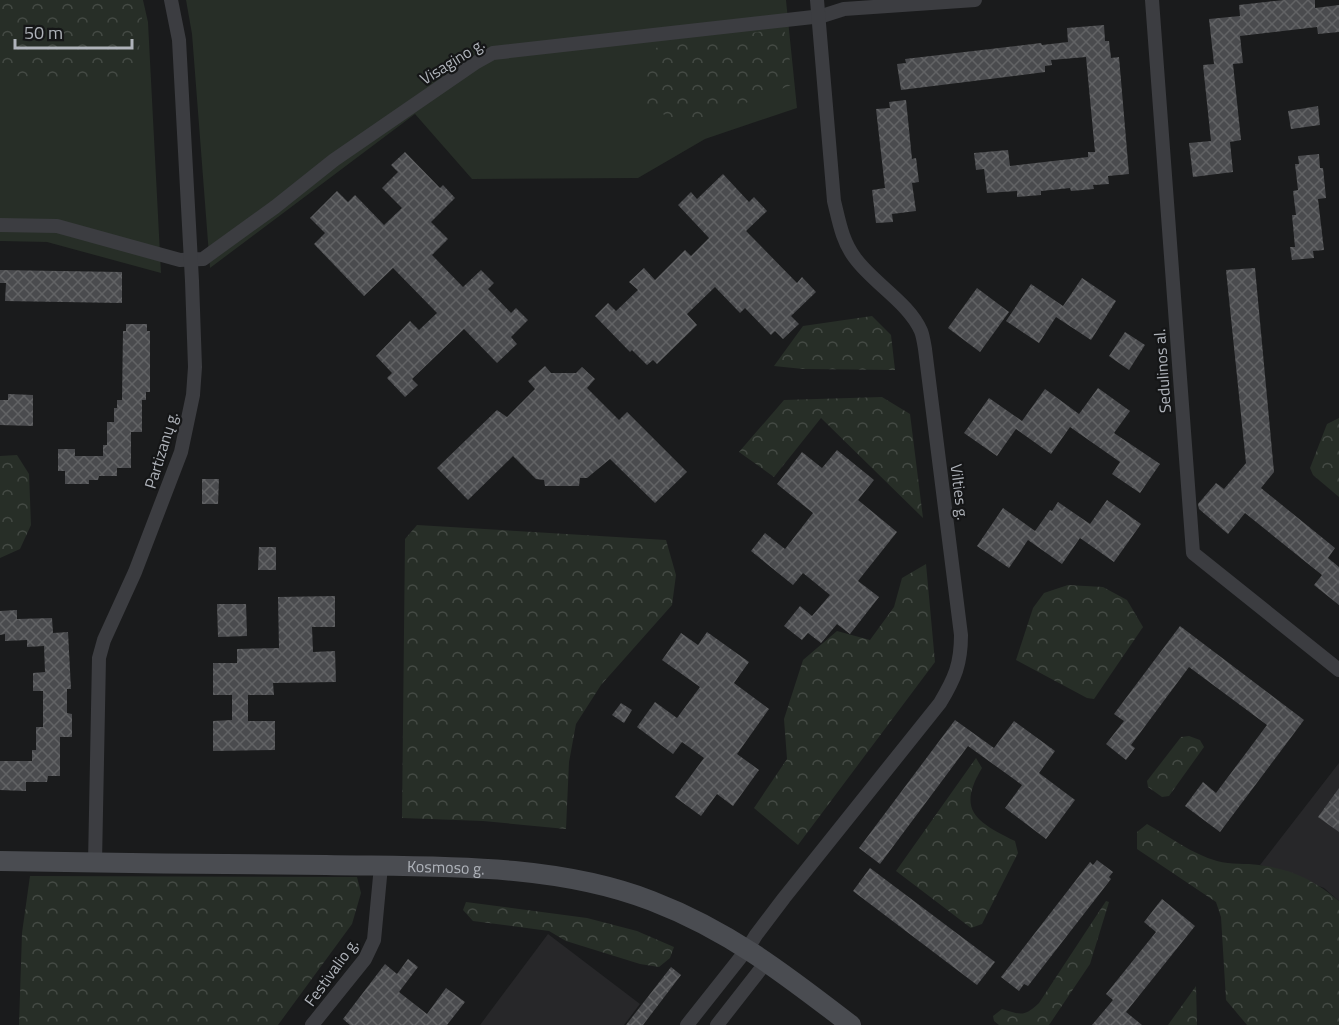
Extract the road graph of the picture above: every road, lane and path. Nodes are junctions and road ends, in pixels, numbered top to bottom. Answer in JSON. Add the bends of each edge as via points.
{"nodes":[{"id":1,"x":171,"y":0,"type":"edge"},
{"id":2,"x":817,"y":0,"type":"edge"},
{"id":3,"x":975,"y":0,"type":"edge"},
{"id":4,"x":1152,"y":0,"type":"edge"},
{"id":5,"x":819,"y":16,"type":"junction"},
{"id":6,"x":0,"y":225,"type":"edge"},
{"id":7,"x":191,"y":261,"type":"junction"},
{"id":8,"x":1339,"y":670,"type":"edge"},
{"id":9,"x":0,"y":861,"type":"edge"},
{"id":10,"x":95,"y":863,"type":"junction"},
{"id":11,"x":381,"y":866,"type":"junction"},
{"id":12,"x":748,"y":948,"type":"junction"},
{"id":13,"x":766,"y":961,"type":"junction"},
{"id":14,"x":312,"y":1025,"type":"edge"},
{"id":15,"x":687,"y":1025,"type":"edge"},
{"id":16,"x":717,"y":1025,"type":"edge"},
{"id":17,"x":851,"y":1025,"type":"edge"}],
"edges":[{"from":1,"to":7,"type":"street","name":"Partizanų g.","via":[[179,40]]},
{"from":2,"to":5,"type":"street","name":"Vilties g."},
{"from":3,"to":5,"type":"street","name":"Visagino g.","via":[[844,9]]},
{"from":4,"to":8,"type":"street","name":"Sedulinos al.","via":[[1192,553]]},
{"from":5,"to":7,"type":"street","name":"Visagino g.","via":[[493,52],[334,160],[203,259]]},
{"from":5,"to":12,"type":"street","name":"Vilties g.","via":[[834,201],[841,231],[867,274],[907,311],[920,330],[925,349],[961,656],[952,684],[940,703]]},
{"from":6,"to":7,"type":"street","via":[[57,226]]},
{"from":7,"to":10,"type":"street","name":"Partizanų g.","via":[[195,367],[188,425],[181,452],[99,658]]},
{"from":9,"to":10,"type":"main road","name":"Kosmoso g."},
{"from":10,"to":11,"type":"main road","name":"Kosmoso g."},
{"from":11,"to":12,"type":"main road","name":"Kosmoso g.","via":[[513,871],[575,880],[652,901]]},
{"from":11,"to":14,"type":"street","name":"Festivalio g.","via":[[374,940],[365,959]]},
{"from":12,"to":13,"type":"main road","name":"Kosmoso g."},
{"from":12,"to":15,"type":"street"},
{"from":13,"to":16,"type":"street"},
{"from":13,"to":17,"type":"main road","name":"Kosmoso g."}]}
